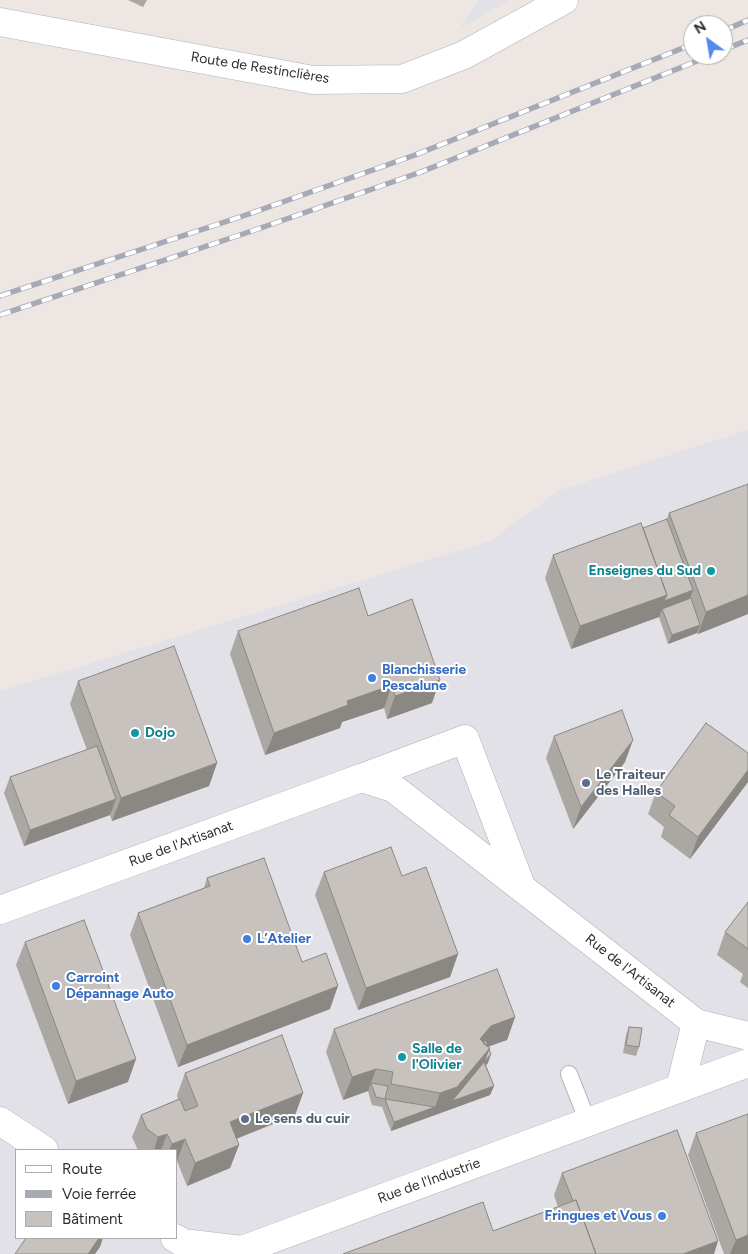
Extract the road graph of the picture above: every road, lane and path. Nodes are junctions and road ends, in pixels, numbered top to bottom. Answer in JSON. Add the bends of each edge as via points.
{"nodes":[{"id":1,"x":564,"y":0,"type":"edge"},
{"id":2,"x":0,"y":22,"type":"edge"},
{"id":3,"x":361,"y":778,"type":"junction"},
{"id":4,"x":521,"y":886,"type":"junction"},
{"id":5,"x":0,"y":910,"type":"edge"},
{"id":6,"x":696,"y":1023,"type":"junction"},
{"id":7,"x":748,"y":1036,"type":"edge"},
{"id":8,"x":748,"y":1063,"type":"edge"},
{"id":9,"x":569,"y":1074,"type":"dead end"},
{"id":10,"x":680,"y":1088,"type":"junction"},
{"id":11,"x":0,"y":1121,"type":"edge"},
{"id":12,"x":588,"y":1122,"type":"junction"},
{"id":13,"x":42,"y":1149,"type":"edge"},
{"id":14,"x":179,"y":1245,"type":"edge"}],
"edges":[{"from":1,"to":2,"type":"street","name":"Route de Restinclières","via":[[464,55],[402,79],[313,80]]},
{"from":3,"to":4,"type":"street","name":"Rue de l'Artisanat","via":[[393,788]]},
{"from":3,"to":4,"type":"street","name":"Rue de l'Artisanat","via":[[465,739]]},
{"from":3,"to":5,"type":"street","name":"Rue de l'Artisanat"},
{"from":4,"to":6,"type":"street","name":"Rue de l'Artisanat"},
{"from":6,"to":7,"type":"street","name":"Rue de l'Artisanat"},
{"from":6,"to":10,"type":"street"},
{"from":8,"to":10,"type":"street","name":"Rue de l'Industrie"},
{"from":9,"to":12,"type":"lane"},
{"from":10,"to":12,"type":"street","name":"Rue de l'Industrie"},
{"from":11,"to":13,"type":"street"},
{"from":12,"to":14,"type":"street","name":"Rue de l'Industrie","via":[[242,1250]]}]}
